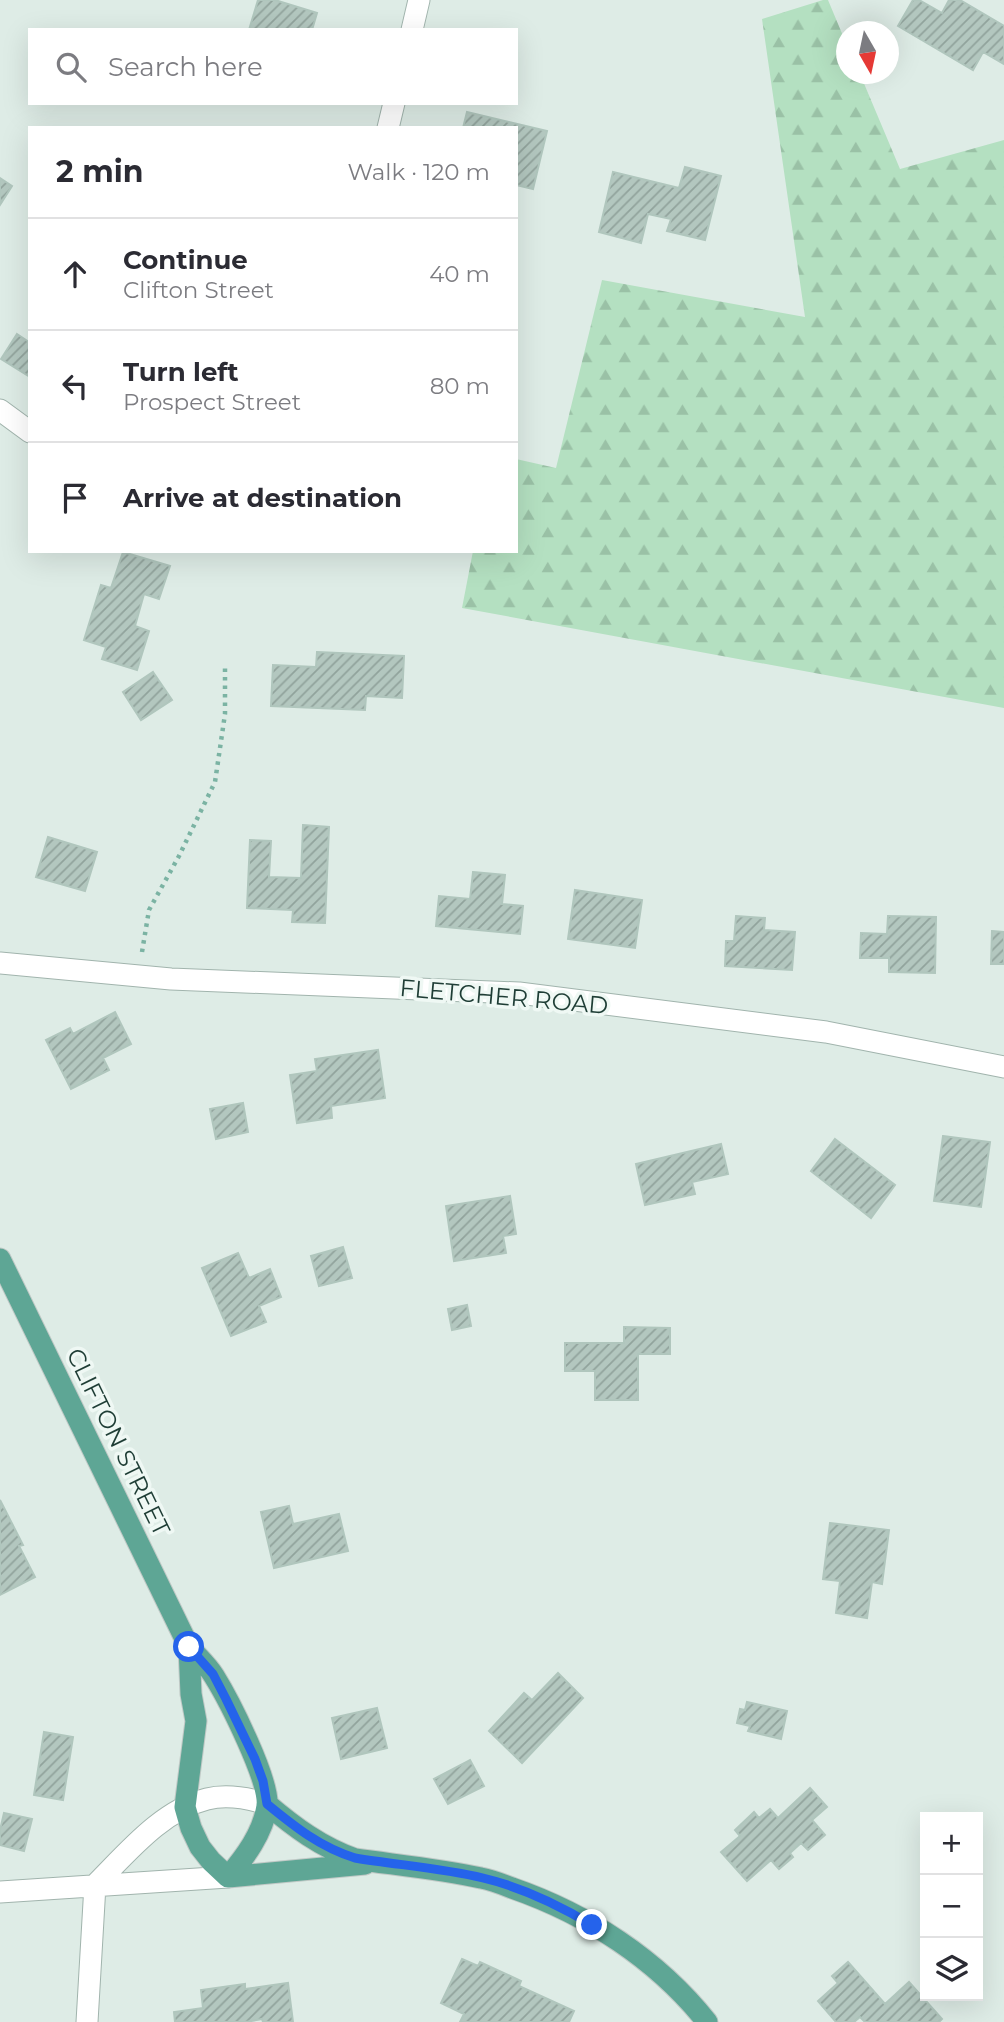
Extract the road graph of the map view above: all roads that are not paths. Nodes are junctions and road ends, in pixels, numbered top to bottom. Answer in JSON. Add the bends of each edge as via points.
{"nodes":[{"id":1,"x":419,"y":0,"type":"edge"},
{"id":2,"x":412,"y":28,"type":"edge"},
{"id":3,"x":394,"y":105,"type":"edge"},
{"id":4,"x":388,"y":126,"type":"edge"},
{"id":5,"x":0,"y":410,"type":"edge"},
{"id":6,"x":28,"y":431,"type":"edge"},
{"id":7,"x":0,"y":963,"type":"edge"},
{"id":8,"x":1004,"y":1067,"type":"edge"},
{"id":9,"x":0,"y":1259,"type":"edge"},
{"id":10,"x":189,"y":1647,"type":"junction"},
{"id":11,"x":267,"y":1804,"type":"junction"},
{"id":12,"x":186,"y":1807,"type":"junction"},
{"id":13,"x":381,"y":1862,"type":"junction"},
{"id":14,"x":228,"y":1877,"type":"junction"},
{"id":15,"x":95,"y":1885,"type":"junction"},
{"id":16,"x":0,"y":1892,"type":"edge"},
{"id":17,"x":87,"y":2022,"type":"edge"},
{"id":18,"x":707,"y":2022,"type":"edge"}],
"edges":[{"from":1,"to":2,"type":"street"},
{"from":3,"to":4,"type":"street"},
{"from":5,"to":6,"type":"street"},
{"from":7,"to":8,"type":"street","name":"FLETCHER ROAD","via":[[138,977],[519,993],[826,1032]]},
{"from":9,"to":10,"type":"main road","name":"CLIFTON STREET"},
{"from":10,"to":11,"type":"main road","name":"CLIFTON STREET","via":[[213,1674],[232,1711],[255,1759]]},
{"from":10,"to":12,"type":"main road","name":"CLIFTON STREET","via":[[196,1721]]},
{"from":11,"to":12,"type":"street","via":[[226,1797]]},
{"from":11,"to":13,"type":"main road","via":[[314,1841],[355,1858]]},
{"from":11,"to":14,"type":"main road","via":[[254,1841]]},
{"from":12,"to":14,"type":"main road","name":"CLIFTON STREET","via":[[200,1847]]},
{"from":12,"to":15,"type":"street","via":[[148,1833]]},
{"from":13,"to":14,"type":"main road"},
{"from":13,"to":18,"type":"main road","via":[[484,1878],[574,1914],[641,1957]]},
{"from":14,"to":15,"type":"street"},
{"from":15,"to":16,"type":"street"},
{"from":15,"to":17,"type":"street"}]}
